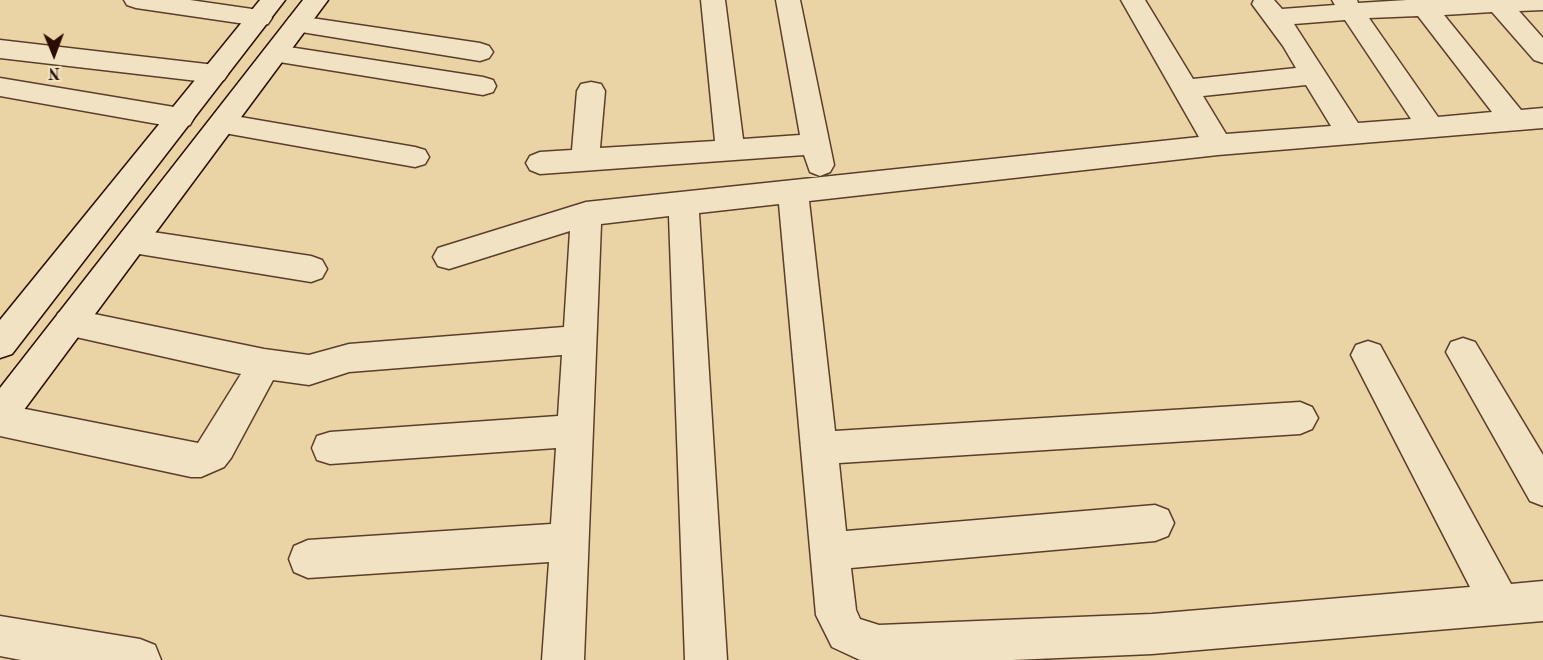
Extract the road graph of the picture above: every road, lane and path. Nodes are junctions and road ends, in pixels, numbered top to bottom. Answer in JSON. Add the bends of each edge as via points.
{"nodes":[{"id":1,"x":136,"y":0,"type":"edge"},
{"id":2,"x":316,"y":0,"type":"edge"},
{"id":3,"x":713,"y":0,"type":"edge"},
{"id":4,"x":788,"y":0,"type":"edge"},
{"id":5,"x":1133,"y":0,"type":"edge"},
{"id":6,"x":1543,"y":2,"type":"edge"},
{"id":7,"x":1497,"y":3,"type":"edge"},
{"id":8,"x":1423,"y":5,"type":"edge"},
{"id":9,"x":1348,"y":6,"type":"edge"},
{"id":10,"x":266,"y":9,"type":"edge"},
{"id":11,"x":1268,"y":9,"type":"edge"},
{"id":12,"x":298,"y":24,"type":"junction"},
{"id":13,"x":0,"y":49,"type":"edge"},
{"id":14,"x":480,"y":52,"type":"dead end"},
{"id":15,"x":276,"y":54,"type":"junction"},
{"id":16,"x":1543,"y":54,"type":"edge"},
{"id":17,"x":215,"y":74,"type":"junction"},
{"id":18,"x":1314,"y":75,"type":"junction"},
{"id":19,"x":0,"y":87,"type":"edge"},
{"id":20,"x":483,"y":87,"type":"dead end"},
{"id":21,"x":1185,"y":89,"type":"junction"},
{"id":22,"x":591,"y":91,"type":"dead end"},
{"id":23,"x":180,"y":118,"type":"junction"},
{"id":24,"x":1543,"y":118,"type":"edge"},
{"id":25,"x":1514,"y":121,"type":"junction"},
{"id":26,"x":223,"y":124,"type":"junction"},
{"id":27,"x":1431,"y":128,"type":"junction"},
{"id":28,"x":1350,"y":135,"type":"junction"},
{"id":29,"x":816,"y":144,"type":"junction"},
{"id":30,"x":1218,"y":145,"type":"junction"},
{"id":31,"x":730,"y":149,"type":"junction"},
{"id":32,"x":415,"y":157,"type":"dead end"},
{"id":33,"x":585,"y":159,"type":"junction"},
{"id":34,"x":540,"y":163,"type":"dead end"},
{"id":35,"x":809,"y":189,"type":"junction"},
{"id":36,"x":683,"y":203,"type":"junction"},
{"id":37,"x":586,"y":214,"type":"junction"},
{"id":38,"x":134,"y":241,"type":"junction"},
{"id":39,"x":448,"y":257,"type":"dead end"},
{"id":40,"x":311,"y":269,"type":"dead end"},
{"id":41,"x":70,"y":323,"type":"junction"},
{"id":42,"x":579,"y":340,"type":"junction"},
{"id":43,"x":0,"y":344,"type":"edge"},
{"id":44,"x":1463,"y":352,"type":"dead end"},
{"id":45,"x":1368,"y":355,"type":"dead end"},
{"id":46,"x":264,"y":364,"type":"junction"},
{"id":47,"x":0,"y":415,"type":"edge"},
{"id":48,"x":1300,"y":418,"type":"dead end"},
{"id":49,"x":0,"y":420,"type":"edge"},
{"id":50,"x":575,"y":431,"type":"junction"},
{"id":51,"x":330,"y":448,"type":"dead end"},
{"id":52,"x":819,"y":448,"type":"junction"},
{"id":53,"x":1543,"y":489,"type":"edge"},
{"id":54,"x":1155,"y":522,"type":"dead end"},
{"id":55,"x":569,"y":542,"type":"junction"},
{"id":56,"x":830,"y":551,"type":"junction"},
{"id":57,"x":308,"y":559,"type":"dead end"},
{"id":58,"x":1543,"y":601,"type":"edge"},
{"id":59,"x":1501,"y":604,"type":"junction"},
{"id":60,"x":0,"y":636,"type":"edge"},
{"id":61,"x":140,"y":660,"type":"edge"},
{"id":62,"x":563,"y":660,"type":"edge"},
{"id":63,"x":706,"y":660,"type":"edge"}],
"edges":[{"from":1,"to":10,"type":"street"},
{"from":2,"to":12,"type":"street"},
{"from":3,"to":31,"type":"street"},
{"from":4,"to":29,"type":"street"},
{"from":5,"to":21,"type":"street"},
{"from":6,"to":7,"type":"street"},
{"from":7,"to":8,"type":"street"},
{"from":7,"to":16,"type":"street"},
{"from":8,"to":9,"type":"street"},
{"from":8,"to":25,"type":"street"},
{"from":9,"to":11,"type":"street"},
{"from":9,"to":27,"type":"street"},
{"from":10,"to":17,"type":"street"},
{"from":11,"to":18,"type":"street"},
{"from":12,"to":14,"type":"street"},
{"from":12,"to":15,"type":"street"},
{"from":13,"to":17,"type":"street"},
{"from":15,"to":20,"type":"street"},
{"from":15,"to":26,"type":"street"},
{"from":17,"to":23,"type":"street"},
{"from":18,"to":21,"type":"street"},
{"from":18,"to":28,"type":"street"},
{"from":19,"to":23,"type":"street"},
{"from":21,"to":30,"type":"street"},
{"from":22,"to":33,"type":"street"},
{"from":23,"to":43,"type":"street"},
{"from":24,"to":25,"type":"street"},
{"from":25,"to":27,"type":"street"},
{"from":26,"to":32,"type":"street"},
{"from":26,"to":38,"type":"street"},
{"from":27,"to":28,"type":"street"},
{"from":28,"to":30,"type":"street"},
{"from":29,"to":31,"type":"street"},
{"from":29,"to":35,"type":"street"},
{"from":30,"to":35,"type":"street"},
{"from":31,"to":33,"type":"street"},
{"from":33,"to":34,"type":"street"},
{"from":35,"to":36,"type":"street"},
{"from":35,"to":52,"type":"street"},
{"from":36,"to":37,"type":"street"},
{"from":36,"to":63,"type":"street"},
{"from":37,"to":39,"type":"street"},
{"from":37,"to":42,"type":"street"},
{"from":38,"to":40,"type":"street"},
{"from":38,"to":41,"type":"street"},
{"from":41,"to":46,"type":"street"},
{"from":41,"to":47,"type":"street"},
{"from":42,"to":46,"type":"street","via":[[349,358],[309,370]]},
{"from":42,"to":50,"type":"street"},
{"from":44,"to":53,"type":"street"},
{"from":45,"to":59,"type":"street"},
{"from":46,"to":49,"type":"street","via":[[218,446],[201,460]]},
{"from":48,"to":52,"type":"street"},
{"from":50,"to":51,"type":"street"},
{"from":50,"to":55,"type":"street"},
{"from":52,"to":56,"type":"street"},
{"from":54,"to":56,"type":"street"},
{"from":55,"to":57,"type":"street"},
{"from":55,"to":62,"type":"street"},
{"from":56,"to":59,"type":"street","via":[[836,615],[846,633],[879,645],[1152,634]]},
{"from":58,"to":59,"type":"street"},
{"from":60,"to":61,"type":"street"}]}
